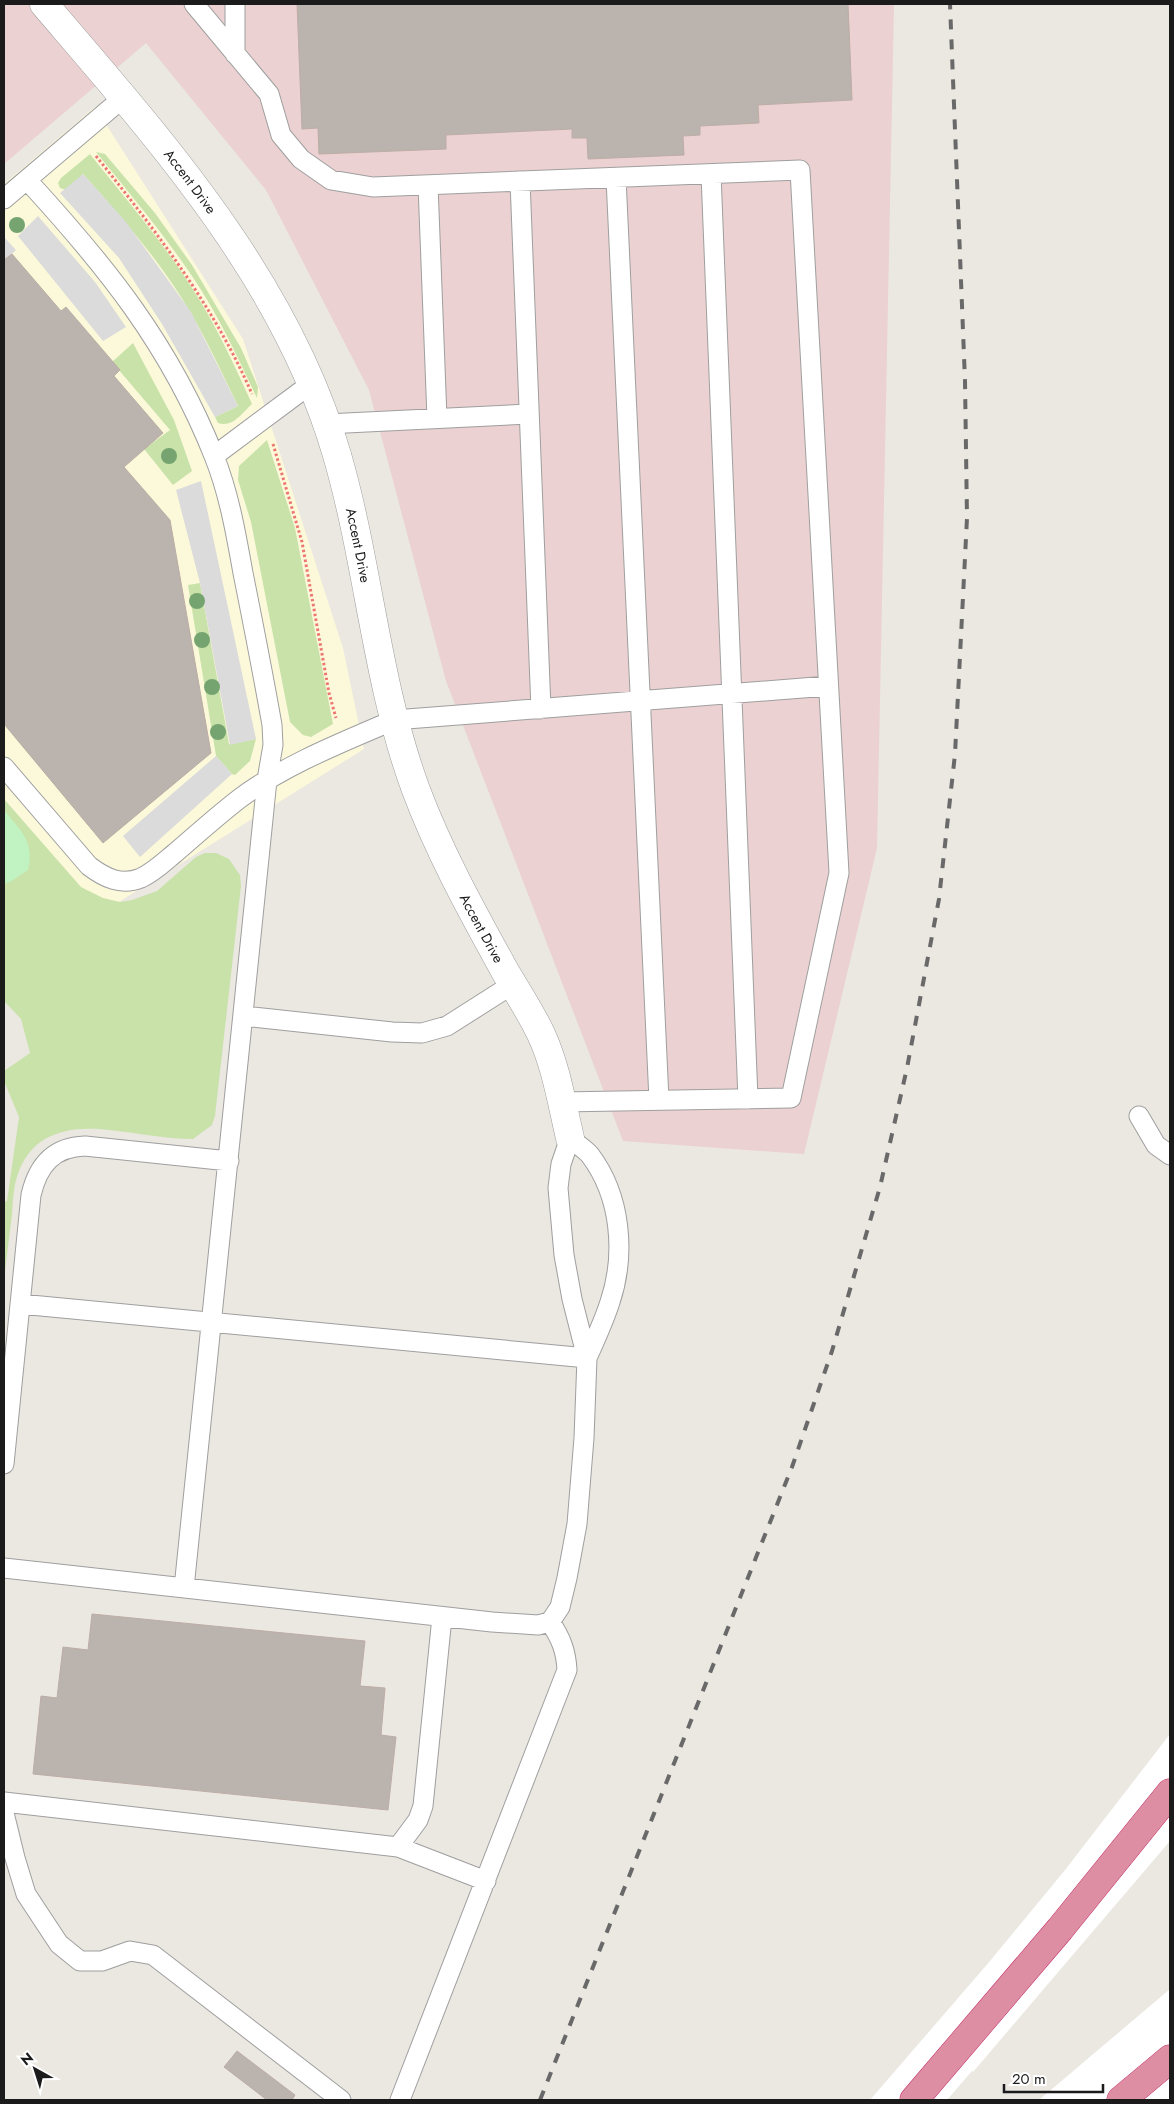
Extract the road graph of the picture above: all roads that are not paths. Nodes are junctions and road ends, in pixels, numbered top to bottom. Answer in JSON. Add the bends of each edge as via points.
{"nodes":[{"id":1,"x":44,"y":4,"type":"edge"},
{"id":2,"x":194,"y":4,"type":"edge"},
{"id":3,"x":235,"y":4,"type":"edge"},
{"id":4,"x":235,"y":54,"type":"junction"},
{"id":5,"x":124,"y":97,"type":"junction"},
{"id":6,"x":711,"y":174,"type":"junction"},
{"id":7,"x":616,"y":178,"type":"junction"},
{"id":8,"x":26,"y":180,"type":"junction"},
{"id":9,"x":520,"y":181,"type":"junction"},
{"id":10,"x":428,"y":185,"type":"junction"},
{"id":11,"x":4,"y":199,"type":"edge"},
{"id":12,"x":312,"y":382,"type":"junction"},
{"id":13,"x":529,"y":414,"type":"junction"},
{"id":14,"x":437,"y":418,"type":"junction"},
{"id":15,"x":326,"y":424,"type":"junction"},
{"id":16,"x":214,"y":456,"type":"junction"},
{"id":17,"x":828,"y":686,"type":"junction"},
{"id":18,"x":732,"y":694,"type":"junction"},
{"id":19,"x":640,"y":701,"type":"junction"},
{"id":20,"x":541,"y":708,"type":"junction"},
{"id":21,"x":394,"y":720,"type":"junction"},
{"id":22,"x":4,"y":767,"type":"edge"},
{"id":23,"x":268,"y":780,"type":"junction"},
{"id":24,"x":513,"y":984,"type":"junction"},
{"id":25,"x":244,"y":1016,"type":"junction"},
{"id":26,"x":748,"y":1099,"type":"junction"},
{"id":27,"x":659,"y":1100,"type":"junction"},
{"id":28,"x":561,"y":1102,"type":"junction"},
{"id":29,"x":1139,"y":1116,"type":"dead end"},
{"id":30,"x":570,"y":1138,"type":"junction"},
{"id":31,"x":1170,"y":1155,"type":"edge"},
{"id":32,"x":229,"y":1161,"type":"junction"},
{"id":33,"x":20,"y":1304,"type":"junction"},
{"id":34,"x":213,"y":1321,"type":"junction"},
{"id":35,"x":587,"y":1358,"type":"junction"},
{"id":36,"x":4,"y":1464,"type":"edge"},
{"id":37,"x":4,"y":1568,"type":"edge"},
{"id":38,"x":184,"y":1588,"type":"junction"},
{"id":39,"x":442,"y":1617,"type":"junction"},
{"id":40,"x":550,"y":1622,"type":"junction"},
{"id":41,"x":1167,"y":1798,"type":"edge"},
{"id":42,"x":4,"y":1802,"type":"edge"},
{"id":43,"x":4,"y":1812,"type":"edge"},
{"id":44,"x":398,"y":1847,"type":"junction"},
{"id":45,"x":486,"y":1881,"type":"junction"},
{"id":46,"x":1170,"y":2059,"type":"edge"},
{"id":47,"x":340,"y":2100,"type":"edge"},
{"id":48,"x":400,"y":2100,"type":"edge"},
{"id":49,"x":914,"y":2100,"type":"edge"},
{"id":50,"x":1121,"y":2100,"type":"edge"}],
"edges":[{"from":1,"to":5,"type":"street","name":"Accent Drive"},
{"from":2,"to":4,"type":"lane"},
{"from":3,"to":4,"type":"lane"},
{"from":4,"to":10,"type":"lane","via":[[269,94],[282,135],[301,159],[316,170],[331,180],[373,187]]},
{"from":5,"to":8,"type":"lane"},
{"from":5,"to":12,"type":"street","name":"Accent Drive","via":[[203,196],[246,261],[286,329]]},
{"from":6,"to":7,"type":"lane"},
{"from":6,"to":17,"type":"lane","via":[[800,170]]},
{"from":6,"to":18,"type":"lane"},
{"from":7,"to":9,"type":"lane"},
{"from":7,"to":19,"type":"lane"},
{"from":8,"to":11,"type":"lane"},
{"from":8,"to":16,"type":"lane","via":[[92,253],[148,327],[171,364]]},
{"from":9,"to":10,"type":"lane"},
{"from":9,"to":13,"type":"lane"},
{"from":10,"to":14,"type":"lane"},
{"from":12,"to":15,"type":"street","name":"Accent Drive"},
{"from":12,"to":16,"type":"lane"},
{"from":13,"to":14,"type":"lane"},
{"from":13,"to":20,"type":"lane"},
{"from":14,"to":15,"type":"lane"},
{"from":15,"to":21,"type":"street","name":"Accent Drive","via":[[353,514]]},
{"from":16,"to":23,"type":"lane","via":[[234,528],[272,724]]},
{"from":17,"to":18,"type":"lane"},
{"from":17,"to":26,"type":"lane","via":[[839,873],[791,1098]]},
{"from":18,"to":19,"type":"lane"},
{"from":18,"to":26,"type":"lane"},
{"from":19,"to":20,"type":"lane"},
{"from":19,"to":27,"type":"lane"},
{"from":20,"to":21,"type":"lane"},
{"from":21,"to":23,"type":"lane"},
{"from":21,"to":24,"type":"street","name":"Accent Drive","via":[[416,791],[435,838]]},
{"from":22,"to":23,"type":"lane","via":[[89,866],[101,875],[125,882],[157,868],[239,799]]},
{"from":23,"to":25,"type":"lane"},
{"from":24,"to":25,"type":"lane","via":[[447,1026],[422,1033]]},
{"from":24,"to":28,"type":"street","name":"Accent Drive","via":[[542,1036]]},
{"from":25,"to":32,"type":"lane"},
{"from":26,"to":27,"type":"lane"},
{"from":27,"to":28,"type":"lane"},
{"from":28,"to":30,"type":"street","name":"Accent Drive"},
{"from":29,"to":31,"type":"lane","via":[[1156,1145]]},
{"from":30,"to":35,"type":"lane","via":[[560,1164],[559,1211],[572,1298]]},
{"from":30,"to":35,"type":"lane","via":[[589,1154],[602,1174],[612,1197],[620,1239],[610,1301]]},
{"from":32,"to":33,"type":"lane","via":[[85,1146],[72,1146],[60,1151],[39,1170],[34,1181]]},
{"from":32,"to":34,"type":"lane"},
{"from":33,"to":34,"type":"lane"},
{"from":33,"to":36,"type":"lane"},
{"from":34,"to":35,"type":"lane"},
{"from":34,"to":38,"type":"lane"},
{"from":35,"to":40,"type":"lane","via":[[577,1524],[560,1607]]},
{"from":37,"to":38,"type":"lane"},
{"from":38,"to":39,"type":"lane"},
{"from":39,"to":40,"type":"lane","via":[[526,1625]]},
{"from":39,"to":44,"type":"lane","via":[[422,1806],[418,1820]]},
{"from":40,"to":45,"type":"lane","via":[[566,1654],[567,1670]]},
{"from":41,"to":49,"type":"highway"},
{"from":42,"to":44,"type":"lane"},
{"from":43,"to":47,"type":"lane","via":[[26,1894],[58,1944],[80,1961],[102,1961],[130,1951],[153,1955]]},
{"from":44,"to":45,"type":"lane"},
{"from":45,"to":48,"type":"lane"},
{"from":46,"to":50,"type":"highway"}]}
